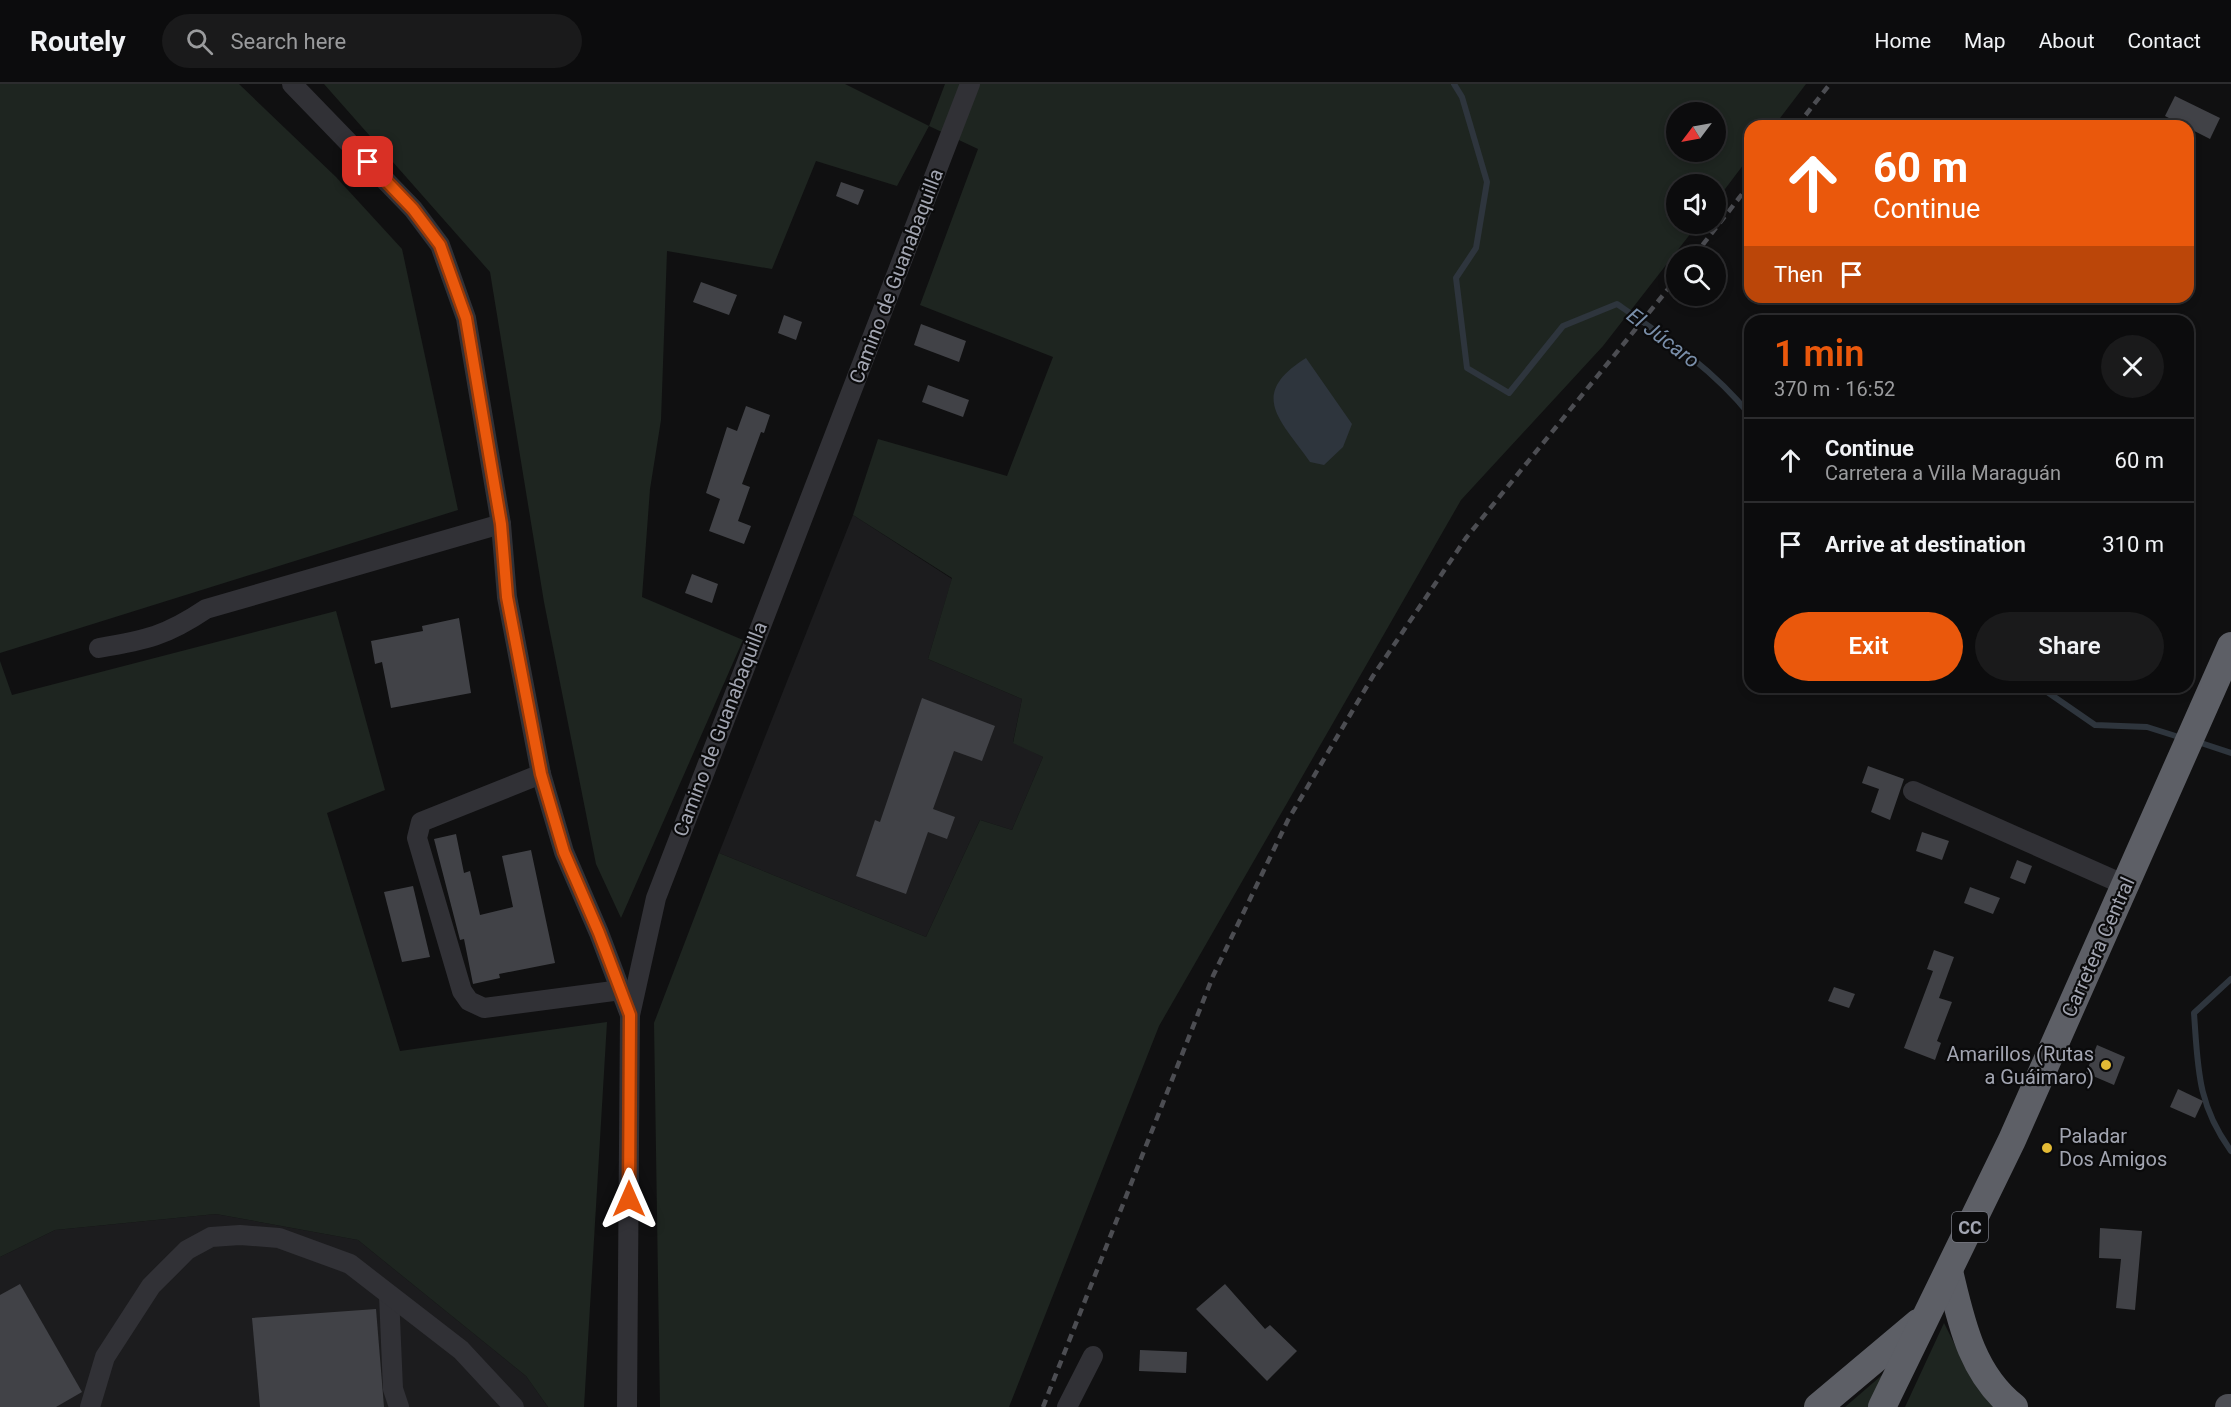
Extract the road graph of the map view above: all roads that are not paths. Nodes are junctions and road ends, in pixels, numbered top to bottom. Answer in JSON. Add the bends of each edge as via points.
{"nodes":[{"id":1,"x":292,"y":84,"type":"edge"},
{"id":2,"x":970,"y":84,"type":"edge"},
{"id":3,"x":501,"y":524,"type":"junction"},
{"id":4,"x":2231,"y":646,"type":"edge"},
{"id":5,"x":99,"y":648,"type":"dead end"},
{"id":6,"x":541,"y":774,"type":"junction"},
{"id":7,"x":1913,"y":791,"type":"dead end"},
{"id":8,"x":2124,"y":885,"type":"junction"},
{"id":9,"x":621,"y":990,"type":"junction"},
{"id":10,"x":630,"y":1015,"type":"junction"},
{"id":11,"x":1948,"y":1271,"type":"junction"},
{"id":12,"x":389,"y":1295,"type":"junction"},
{"id":13,"x":1927,"y":1316,"type":"junction"},
{"id":14,"x":1093,"y":1356,"type":"dead end"},
{"id":15,"x":90,"y":1407,"type":"edge"},
{"id":16,"x":399,"y":1407,"type":"edge"},
{"id":17,"x":514,"y":1407,"type":"edge"},
{"id":18,"x":627,"y":1407,"type":"edge"},
{"id":19,"x":1067,"y":1407,"type":"edge"},
{"id":20,"x":1818,"y":1407,"type":"edge"},
{"id":21,"x":1882,"y":1407,"type":"edge"},
{"id":22,"x":2014,"y":1407,"type":"edge"}],
"edges":[{"from":1,"to":3,"type":"street","via":[[413,209],[440,245],[466,318]]},
{"from":2,"to":10,"type":"street","name":"Camino de Guanabaquilla","via":[[656,898]]},
{"from":3,"to":5,"type":"street","via":[[206,609],[176,629]]},
{"from":3,"to":6,"type":"street","via":[[507,597]]},
{"from":4,"to":8,"type":"highway","name":"Carretera Central","number":"CC"},
{"from":6,"to":9,"type":"street","via":[[564,852]]},
{"from":6,"to":9,"type":"street","via":[[421,822],[417,838],[462,991],[469,1002],[484,1008]]},
{"from":7,"to":8,"type":"street"},
{"from":8,"to":11,"type":"highway","name":"Carretera Central","number":"CC","via":[[2012,1140]]},
{"from":9,"to":10,"type":"street"},
{"from":10,"to":18,"type":"street","name":"Camino de Guanabaquilla"},
{"from":11,"to":13,"type":"highway","name":"Carretera Central","number":"CC"},
{"from":11,"to":22,"type":"highway","via":[[1966,1341],[1988,1380]]},
{"from":12,"to":15,"type":"street","via":[[350,1264],[279,1238],[211,1237],[187,1250],[151,1286],[105,1357]]},
{"from":12,"to":16,"type":"street","via":[[393,1389]]},
{"from":12,"to":17,"type":"street","via":[[461,1350]]},
{"from":13,"to":20,"type":"highway"},
{"from":13,"to":21,"type":"highway","name":"Carretera Central","number":"CC"},
{"from":14,"to":19,"type":"street"}]}
